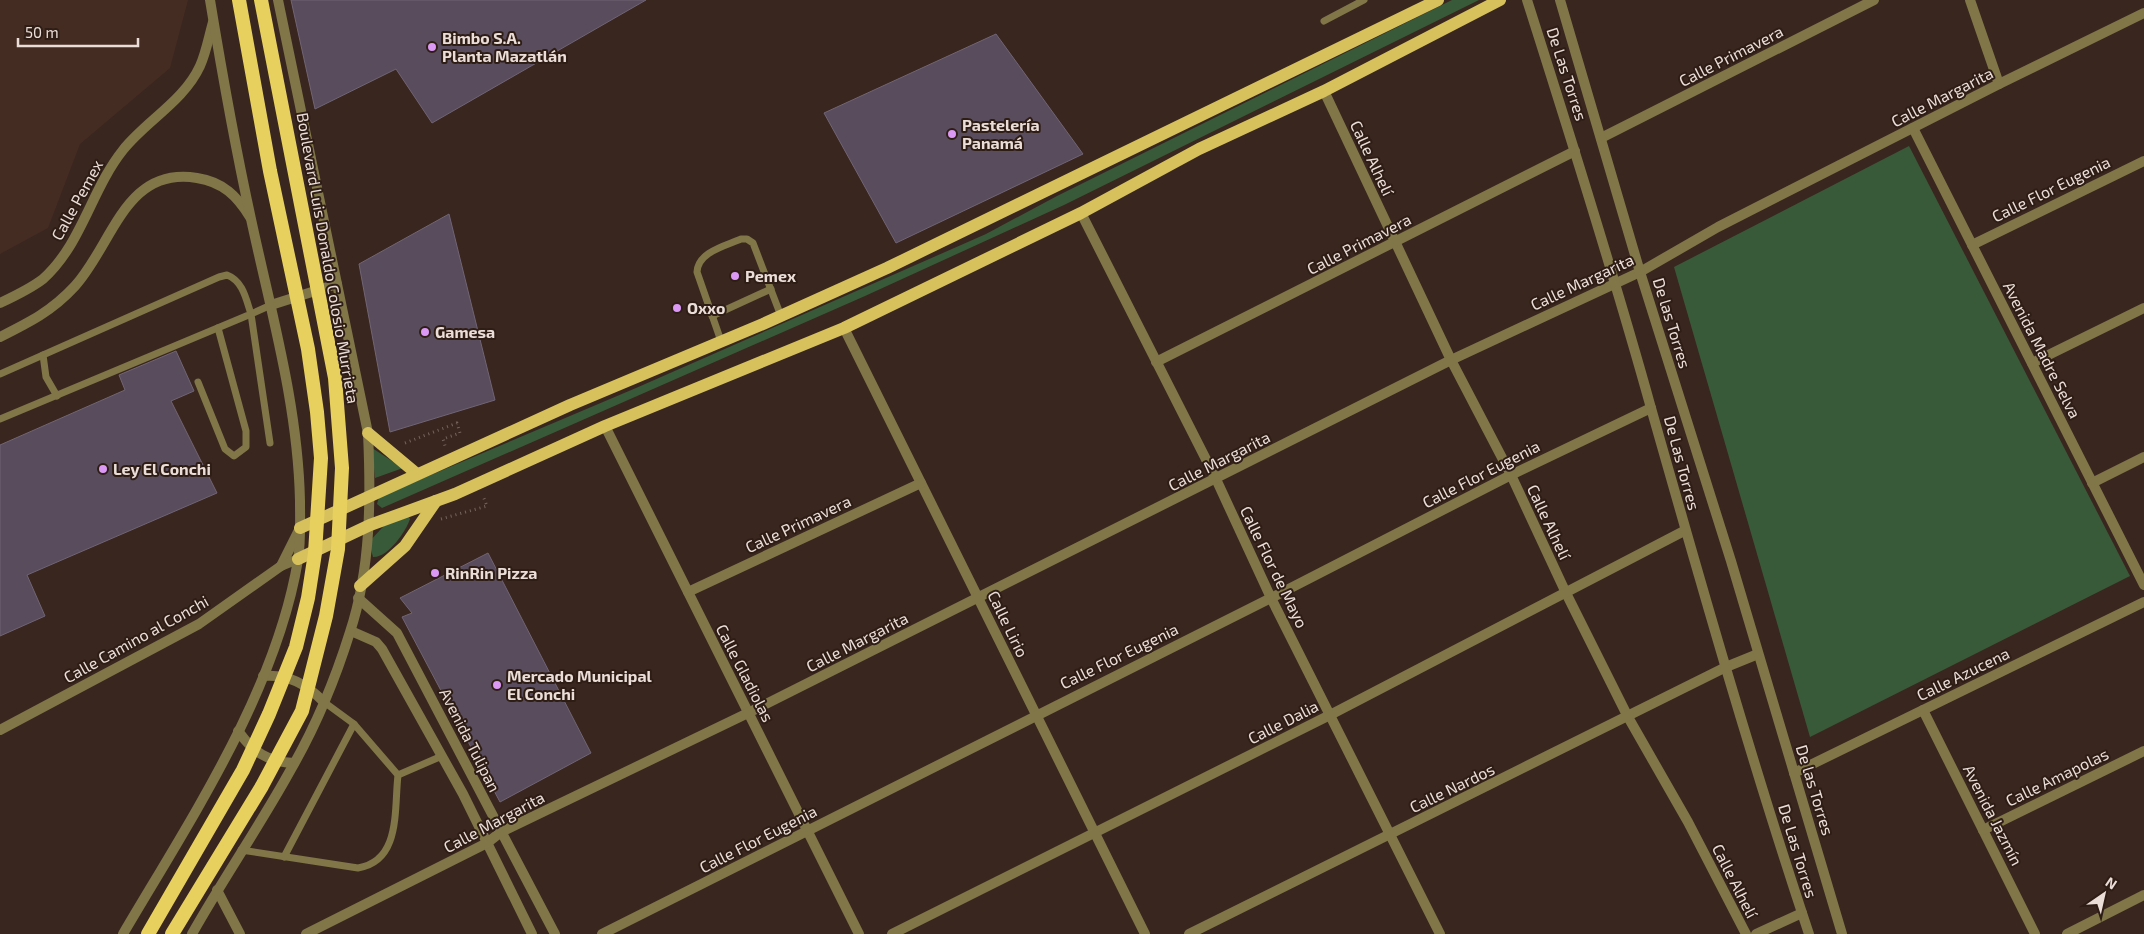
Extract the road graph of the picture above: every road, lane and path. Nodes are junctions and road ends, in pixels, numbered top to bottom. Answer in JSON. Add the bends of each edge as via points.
{"nodes":[{"id":1,"x":210,"y":0,"type":"edge"},
{"id":2,"x":239,"y":0,"type":"edge"},
{"id":3,"x":261,"y":0,"type":"edge"},
{"id":4,"x":278,"y":0,"type":"edge"},
{"id":5,"x":1364,"y":0,"type":"edge"},
{"id":6,"x":1438,"y":0,"type":"edge"},
{"id":7,"x":1500,"y":0,"type":"edge"},
{"id":8,"x":1527,"y":0,"type":"edge"},
{"id":9,"x":1560,"y":0,"type":"edge"},
{"id":10,"x":1874,"y":0,"type":"edge"},
{"id":11,"x":1970,"y":0,"type":"edge"},
{"id":12,"x":2144,"y":13,"type":"edge"},
{"id":13,"x":1324,"y":21,"type":"dead end"},
{"id":14,"x":214,"y":22,"type":"junction"},
{"id":15,"x":1999,"y":84,"type":"junction"},
{"id":16,"x":1324,"y":90,"type":"junction"},
{"id":17,"x":1913,"y":128,"type":"junction"},
{"id":18,"x":1602,"y":138,"type":"junction"},
{"id":19,"x":1575,"y":151,"type":"junction"},
{"id":20,"x":2144,"y":161,"type":"edge"},
{"id":21,"x":1081,"y":213,"type":"junction"},
{"id":22,"x":250,"y":218,"type":"junction"},
{"id":23,"x":1395,"y":243,"type":"junction"},
{"id":24,"x":1972,"y":245,"type":"junction"},
{"id":25,"x":1640,"y":272,"type":"junction"},
{"id":26,"x":1615,"y":283,"type":"junction"},
{"id":27,"x":337,"y":284,"type":"junction"},
{"id":28,"x":771,"y":289,"type":"junction"},
{"id":29,"x":0,"y":303,"type":"edge"},
{"id":30,"x":271,"y":305,"type":"junction"},
{"id":31,"x":2144,"y":308,"type":"edge"},
{"id":32,"x":251,"y":314,"type":"junction"},
{"id":33,"x":712,"y":316,"type":"junction"},
{"id":34,"x":781,"y":316,"type":"junction"},
{"id":35,"x":218,"y":328,"type":"junction"},
{"id":36,"x":844,"y":328,"type":"junction"},
{"id":37,"x":0,"y":337,"type":"edge"},
{"id":38,"x":721,"y":341,"type":"junction"},
{"id":39,"x":43,"y":356,"type":"junction"},
{"id":40,"x":1451,"y":360,"type":"junction"},
{"id":41,"x":1156,"y":362,"type":"junction"},
{"id":42,"x":2032,"y":363,"type":"junction"},
{"id":43,"x":0,"y":374,"type":"edge"},
{"id":44,"x":198,"y":382,"type":"dead end"},
{"id":45,"x":57,"y":396,"type":"junction"},
{"id":46,"x":1651,"y":408,"type":"junction"},
{"id":47,"x":0,"y":419,"type":"edge"},
{"id":48,"x":605,"y":426,"type":"junction"},
{"id":49,"x":368,"y":433,"type":"junction"},
{"id":50,"x":443,"y":439,"type":"dead end"},
{"id":51,"x":270,"y":443,"type":"dead end"},
{"id":52,"x":405,"y":443,"type":"dead end"},
{"id":53,"x":2144,"y":457,"type":"edge"},
{"id":54,"x":417,"y":474,"type":"junction"},
{"id":55,"x":1511,"y":475,"type":"junction"},
{"id":56,"x":1216,"y":480,"type":"junction"},
{"id":57,"x":921,"y":483,"type":"junction"},
{"id":58,"x":2092,"y":483,"type":"junction"},
{"id":59,"x":371,"y":495,"type":"junction"},
{"id":60,"x":475,"y":498,"type":"dead end"},
{"id":61,"x":436,"y":501,"type":"junction"},
{"id":62,"x":440,"y":519,"type":"dead end"},
{"id":63,"x":370,"y":525,"type":"junction"},
{"id":64,"x":300,"y":528,"type":"junction"},
{"id":65,"x":1684,"y":531,"type":"junction"},
{"id":66,"x":298,"y":559,"type":"junction"},
{"id":67,"x":281,"y":566,"type":"junction"},
{"id":68,"x":2144,"y":585,"type":"edge"},
{"id":69,"x":359,"y":592,"type":"junction"},
{"id":70,"x":688,"y":592,"type":"junction"},
{"id":71,"x":1566,"y":593,"type":"junction"},
{"id":72,"x":978,"y":598,"type":"junction"},
{"id":73,"x":1271,"y":598,"type":"junction"},
{"id":74,"x":2144,"y":602,"type":"edge"},
{"id":75,"x":350,"y":631,"type":"junction"},
{"id":76,"x":1758,"y":654,"type":"junction"},
{"id":77,"x":1726,"y":667,"type":"junction"},
{"id":78,"x":263,"y":676,"type":"junction"},
{"id":79,"x":324,"y":702,"type":"junction"},
{"id":80,"x":1923,"y":710,"type":"junction"},
{"id":81,"x":748,"y":713,"type":"junction"},
{"id":82,"x":1036,"y":714,"type":"junction"},
{"id":83,"x":1330,"y":715,"type":"junction"},
{"id":84,"x":1628,"y":717,"type":"junction"},
{"id":85,"x":354,"y":724,"type":"junction"},
{"id":86,"x":0,"y":730,"type":"edge"},
{"id":87,"x":238,"y":730,"type":"junction"},
{"id":88,"x":454,"y":741,"type":"junction"},
{"id":89,"x":2144,"y":751,"type":"edge"},
{"id":90,"x":440,"y":753,"type":"junction"},
{"id":91,"x":294,"y":763,"type":"junction"},
{"id":92,"x":1794,"y":773,"type":"junction"},
{"id":93,"x":398,"y":775,"type":"junction"},
{"id":94,"x":808,"y":830,"type":"junction"},
{"id":95,"x":1983,"y":830,"type":"junction"},
{"id":96,"x":501,"y":832,"type":"junction"},
{"id":97,"x":1095,"y":833,"type":"junction"},
{"id":98,"x":1391,"y":835,"type":"junction"},
{"id":99,"x":487,"y":843,"type":"junction"},
{"id":100,"x":242,"y":850,"type":"junction"},
{"id":101,"x":284,"y":857,"type":"junction"},
{"id":102,"x":217,"y":890,"type":"junction"},
{"id":103,"x":2144,"y":896,"type":"edge"},
{"id":104,"x":1802,"y":914,"type":"junction"},
{"id":105,"x":123,"y":934,"type":"edge"},
{"id":106,"x":148,"y":934,"type":"edge"},
{"id":107,"x":172,"y":934,"type":"edge"},
{"id":108,"x":192,"y":934,"type":"edge"},
{"id":109,"x":240,"y":934,"type":"edge"},
{"id":110,"x":306,"y":934,"type":"edge"},
{"id":111,"x":532,"y":934,"type":"edge"},
{"id":112,"x":555,"y":934,"type":"edge"},
{"id":113,"x":602,"y":934,"type":"edge"},
{"id":114,"x":859,"y":934,"type":"edge"},
{"id":115,"x":892,"y":934,"type":"edge"},
{"id":116,"x":1145,"y":934,"type":"edge"},
{"id":117,"x":1189,"y":934,"type":"edge"},
{"id":118,"x":1440,"y":934,"type":"edge"},
{"id":119,"x":1746,"y":934,"type":"edge"},
{"id":120,"x":1756,"y":934,"type":"edge"},
{"id":121,"x":1809,"y":934,"type":"edge"},
{"id":122,"x":1842,"y":934,"type":"edge"},
{"id":123,"x":2035,"y":934,"type":"edge"},
{"id":124,"x":2068,"y":934,"type":"edge"}],
"edges":[{"from":1,"to":14,"type":"street"},
{"from":2,"to":106,"type":"highway","via":[[270,171],[308,349],[317,412],[321,458],[315,553],[296,647],[269,714],[243,770]]},
{"from":3,"to":107,"type":"highway","name":"Boulevard Luis Donaldo Colosio Murrieta","via":[[335,378],[342,468],[338,549],[326,616],[302,711],[262,786]]},
{"from":4,"to":27,"type":"street"},
{"from":5,"to":13,"type":"lane"},
{"from":6,"to":34,"type":"main road","via":[[887,268]]},
{"from":7,"to":16,"type":"main road"},
{"from":8,"to":19,"type":"street","name":"De Las Torres"},
{"from":9,"to":18,"type":"street","name":"De las Torres"},
{"from":10,"to":18,"type":"street","name":"Calle Primavera"},
{"from":11,"to":15,"type":"street"},
{"from":12,"to":15,"type":"street","name":"Calle Margarita"},
{"from":14,"to":22,"type":"street"},
{"from":14,"to":29,"type":"street","name":"Calle Pemex","via":[[200,66],[187,86],[122,150],[101,182],[79,231],[57,264],[42,280]]},
{"from":15,"to":17,"type":"street","name":"Calle Margarita"},
{"from":16,"to":21,"type":"main road","via":[[1199,149]]},
{"from":16,"to":23,"type":"street","name":"Calle Alhelí"},
{"from":17,"to":24,"type":"street","name":"Avenida Madre Selva"},
{"from":17,"to":25,"type":"street","name":"Calle Margarita","via":[[1718,227]]},
{"from":18,"to":25,"type":"street","name":"De las Torres"},
{"from":19,"to":23,"type":"street","name":"Calle Primavera"},
{"from":19,"to":26,"type":"street","name":"De Las Torres"},
{"from":20,"to":24,"type":"street","name":"Calle Flor Eugenia"},
{"from":21,"to":36,"type":"main road"},
{"from":21,"to":41,"type":"street","name":"Calle Flor de Mayo"},
{"from":22,"to":30,"type":"street"},
{"from":22,"to":37,"type":"street","via":[[238,197],[205,179],[170,176],[153,183],[135,195],[94,262],[75,286],[47,313]]},
{"from":23,"to":40,"type":"street","name":"Calle Alhelí"},
{"from":23,"to":41,"type":"street","name":"Calle Primavera"},
{"from":24,"to":42,"type":"street","name":"Avenida Madre Selva"},
{"from":25,"to":26,"type":"street","name":"Calle Margarita"},
{"from":25,"to":76,"type":"street","name":"De las Torres"},
{"from":26,"to":40,"type":"street","name":"Calle Margarita"},
{"from":26,"to":46,"type":"street","name":"De Las Torres"},
{"from":27,"to":30,"type":"street"},
{"from":27,"to":49,"type":"street"},
{"from":28,"to":33,"type":"lane"},
{"from":28,"to":33,"type":"lane","via":[[753,243],[741,239],[703,257],[698,263],[697,272]]},
{"from":28,"to":34,"type":"lane"},
{"from":30,"to":32,"type":"lane"},
{"from":30,"to":64,"type":"street","via":[[299,466]]},
{"from":31,"to":42,"type":"street"},
{"from":32,"to":35,"type":"lane"},
{"from":32,"to":39,"type":"lane","via":[[242,288],[227,276]]},
{"from":32,"to":51,"type":"lane"},
{"from":33,"to":38,"type":"lane"},
{"from":34,"to":38,"type":"main road"},
{"from":35,"to":44,"type":"lane","via":[[246,431],[246,447],[240,453],[234,456],[225,449]]},
{"from":35,"to":45,"type":"lane"},
{"from":36,"to":48,"type":"main road"},
{"from":36,"to":57,"type":"street","name":"Calle Lirio"},
{"from":38,"to":54,"type":"main road"},
{"from":39,"to":43,"type":"lane"},
{"from":39,"to":45,"type":"lane","via":[[46,377]]},
{"from":40,"to":55,"type":"street","name":"Calle Alhelí"},
{"from":40,"to":56,"type":"street","name":"Calle Margarita"},
{"from":41,"to":56,"type":"street","name":"Calle Flor de Mayo"},
{"from":42,"to":58,"type":"street","name":"Avenida Madre Selva"},
{"from":45,"to":47,"type":"lane"},
{"from":46,"to":55,"type":"street","name":"Calle Flor Eugenia"},
{"from":46,"to":65,"type":"street","name":"De Las Torres"},
{"from":48,"to":61,"type":"main road"},
{"from":48,"to":70,"type":"street","name":"Calle Gladiolas"},
{"from":49,"to":54,"type":"main road"},
{"from":49,"to":59,"type":"street"},
{"from":50,"to":52,"type":"path","via":[[460,433],[457,423]]},
{"from":53,"to":58,"type":"street"},
{"from":54,"to":59,"type":"main road"},
{"from":55,"to":71,"type":"street","name":"Calle Alhelí"},
{"from":55,"to":73,"type":"street","name":"Calle Flor Eugenia"},
{"from":56,"to":72,"type":"street","name":"Calle Margarita"},
{"from":56,"to":73,"type":"street","name":"Calle Flor de Mayo"},
{"from":57,"to":70,"type":"street","name":"Calle Primavera"},
{"from":57,"to":72,"type":"street","name":"Calle Lirio"},
{"from":58,"to":68,"type":"street","name":"Avenida Madre Selva"},
{"from":59,"to":63,"type":"street"},
{"from":59,"to":64,"type":"main road"},
{"from":60,"to":62,"type":"path","via":[[484,496],[487,506]]},
{"from":61,"to":63,"type":"main road"},
{"from":61,"to":69,"type":"main road","via":[[405,546]]},
{"from":63,"to":66,"type":"main road"},
{"from":63,"to":69,"type":"street"},
{"from":64,"to":66,"type":"street"},
{"from":64,"to":67,"type":"street"},
{"from":65,"to":71,"type":"street","name":"Calle Dalia"},
{"from":65,"to":77,"type":"street","name":"De Las Torres"},
{"from":66,"to":67,"type":"street","name":"Calle Camino al Conchi"},
{"from":66,"to":78,"type":"street","via":[[283,623]]},
{"from":67,"to":86,"type":"street","name":"Calle Camino al Conchi","via":[[199,624]]},
{"from":69,"to":75,"type":"street"},
{"from":69,"to":88,"type":"street","name":"Avenida Tulipan","via":[[397,633]]},
{"from":70,"to":81,"type":"street","name":"Calle Gladiolas"},
{"from":71,"to":83,"type":"street","name":"Calle Dalia"},
{"from":71,"to":84,"type":"street","name":"Calle Alhelí"},
{"from":72,"to":81,"type":"street","name":"Calle Margarita"},
{"from":72,"to":82,"type":"street","name":"Calle Lirio"},
{"from":73,"to":82,"type":"street","name":"Calle Flor Eugenia"},
{"from":73,"to":83,"type":"street","name":"Calle Flor de Mayo"},
{"from":74,"to":80,"type":"street","name":"Calle Azucena"},
{"from":75,"to":79,"type":"street"},
{"from":75,"to":90,"type":"street","name":"Avenida Tulipan","via":[[376,642],[382,649]]},
{"from":76,"to":77,"type":"street"},
{"from":76,"to":92,"type":"street","name":"De las Torres"},
{"from":77,"to":84,"type":"street","name":"Calle Nardos"},
{"from":77,"to":104,"type":"street","name":"De Las Torres"},
{"from":78,"to":79,"type":"street","via":[[297,680]]},
{"from":78,"to":87,"type":"street"},
{"from":79,"to":85,"type":"lane"},
{"from":79,"to":91,"type":"street"},
{"from":80,"to":92,"type":"street","name":"Calle Azucena"},
{"from":80,"to":95,"type":"street","name":"Avenida Jazmín"},
{"from":81,"to":94,"type":"street","name":"Calle Gladiolas"},
{"from":81,"to":96,"type":"street","name":"Calle Margarita"},
{"from":82,"to":94,"type":"street","name":"Calle Flor Eugenia"},
{"from":82,"to":97,"type":"street","name":"Calle Lirio"},
{"from":83,"to":97,"type":"street","name":"Calle Dalia"},
{"from":83,"to":98,"type":"street","name":"Calle Flor de Mayo"},
{"from":84,"to":98,"type":"street","name":"Calle Nardos"},
{"from":84,"to":119,"type":"street","name":"Calle Alhelí","via":[[1688,822]]},
{"from":85,"to":93,"type":"lane"},
{"from":85,"to":101,"type":"lane"},
{"from":87,"to":91,"type":"street","via":[[254,751],[265,758]]},
{"from":87,"to":105,"type":"street","via":[[185,830]]},
{"from":88,"to":90,"type":"street"},
{"from":88,"to":96,"type":"street","name":"Avenida Tulipan"},
{"from":89,"to":95,"type":"street","name":"Calle Amapolas"},
{"from":90,"to":93,"type":"lane"},
{"from":90,"to":99,"type":"street","name":"Avenida Tulipan"},
{"from":91,"to":100,"type":"street"},
{"from":92,"to":122,"type":"street","name":"De las Torres"},
{"from":93,"to":101,"type":"lane","via":[[390,844],[384,856],[371,866],[358,868]]},
{"from":94,"to":113,"type":"street","name":"Calle Flor Eugenia"},
{"from":94,"to":114,"type":"street","name":"Calle Gladiolas"},
{"from":95,"to":123,"type":"street","name":"Avenida Jazmín"},
{"from":96,"to":99,"type":"street","name":"Calle Margarita"},
{"from":96,"to":112,"type":"street","name":"Avenida Tulipan"},
{"from":97,"to":115,"type":"street","name":"Calle Dalia"},
{"from":97,"to":116,"type":"street","name":"Calle Lirio"},
{"from":98,"to":117,"type":"street","name":"Calle Nardos"},
{"from":98,"to":118,"type":"street","name":"Calle Flor de Mayo"},
{"from":99,"to":110,"type":"street","name":"Calle Margarita"},
{"from":99,"to":111,"type":"street","name":"Avenida Tulipan"},
{"from":100,"to":101,"type":"lane"},
{"from":100,"to":102,"type":"street"},
{"from":102,"to":108,"type":"street"},
{"from":102,"to":109,"type":"street"},
{"from":103,"to":124,"type":"street"},
{"from":104,"to":120,"type":"street"},
{"from":104,"to":121,"type":"street","name":"De Las Torres"}]}
